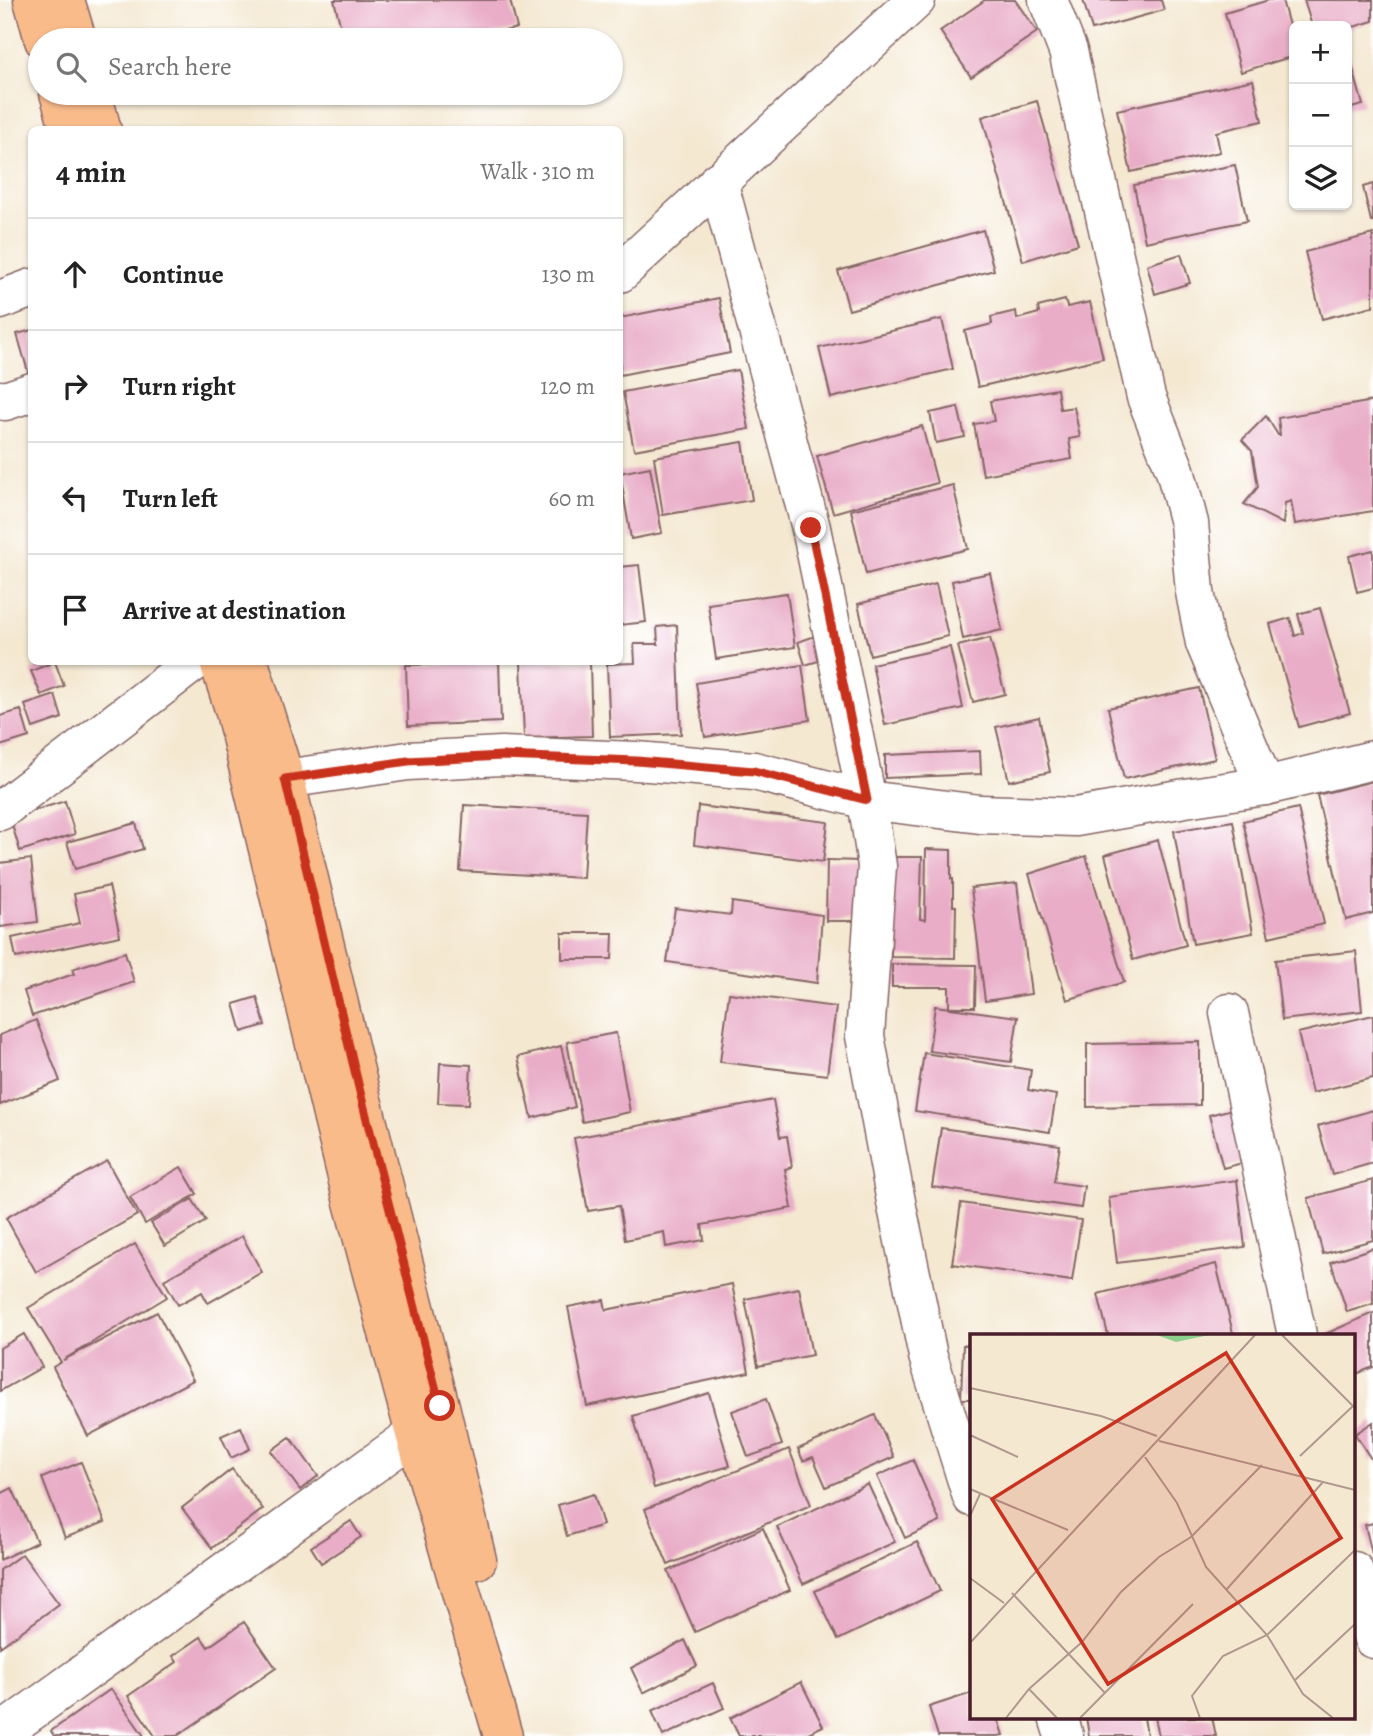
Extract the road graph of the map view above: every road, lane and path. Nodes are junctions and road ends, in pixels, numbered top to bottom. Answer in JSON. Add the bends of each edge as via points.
{"nodes":[{"id":1,"x":33,"y":0,"type":"edge"},
{"id":2,"x":65,"y":0,"type":"edge"},
{"id":3,"x":916,"y":0,"type":"edge"},
{"id":4,"x":1048,"y":0,"type":"edge"},
{"id":5,"x":41,"y":28,"type":"edge"},
{"id":6,"x":73,"y":28,"type":"edge"},
{"id":7,"x":63,"y":105,"type":"edge"},
{"id":8,"x":96,"y":105,"type":"edge"},
{"id":9,"x":69,"y":126,"type":"edge"},
{"id":10,"x":102,"y":126,"type":"edge"},
{"id":11,"x":718,"y":181,"type":"junction"},
{"id":12,"x":623,"y":270,"type":"edge"},
{"id":13,"x":28,"y":290,"type":"edge"},
{"id":14,"x":0,"y":300,"type":"edge"},
{"id":15,"x":28,"y":393,"type":"edge"},
{"id":16,"x":0,"y":400,"type":"edge"},
{"id":17,"x":190,"y":665,"type":"edge"},
{"id":18,"x":220,"y":665,"type":"edge"},
{"id":19,"x":250,"y":665,"type":"edge"},
{"id":20,"x":1373,"y":760,"type":"edge"},
{"id":21,"x":285,"y":779,"type":"junction"},
{"id":22,"x":1265,"y":786,"type":"junction"},
{"id":23,"x":867,"y":800,"type":"junction"},
{"id":24,"x":0,"y":811,"type":"edge"},
{"id":25,"x":1229,"y":1013,"type":"dead end"},
{"id":26,"x":1297,"y":1334,"type":"edge"},
{"id":27,"x":415,"y":1434,"type":"junction"},
{"id":28,"x":970,"y":1491,"type":"edge"},
{"id":29,"x":1356,"y":1578,"type":"edge"},
{"id":30,"x":1373,"y":1639,"type":"edge"},
{"id":31,"x":1058,"y":1718,"type":"edge"},
{"id":32,"x":0,"y":1734,"type":"edge"},
{"id":33,"x":503,"y":1736,"type":"edge"},
{"id":34,"x":519,"y":1736,"type":"edge"},
{"id":35,"x":1064,"y":1736,"type":"edge"}],
"edges":[{"from":1,"to":5,"type":"main road"},
{"from":2,"to":6,"type":"main road"},
{"from":3,"to":11,"type":"street"},
{"from":4,"to":22,"type":"street","via":[[1068,51],[1146,397],[1175,470],[1189,523],[1205,643]]},
{"from":7,"to":9,"type":"main road"},
{"from":8,"to":10,"type":"main road"},
{"from":11,"to":12,"type":"street"},
{"from":11,"to":23,"type":"street","via":[[811,528]]},
{"from":13,"to":14,"type":"street"},
{"from":15,"to":16,"type":"street"},
{"from":17,"to":24,"type":"street"},
{"from":18,"to":27,"type":"main road"},
{"from":19,"to":21,"type":"main road"},
{"from":20,"to":22,"type":"street"},
{"from":21,"to":23,"type":"street","via":[[408,761],[501,756],[754,771]]},
{"from":21,"to":34,"type":"main road"},
{"from":22,"to":23,"type":"street","via":[[1076,817],[980,814]]},
{"from":23,"to":28,"type":"street","via":[[877,866],[865,1036],[928,1356]]},
{"from":25,"to":26,"type":"street"},
{"from":27,"to":32,"type":"street"},
{"from":27,"to":33,"type":"main road"},
{"from":29,"to":30,"type":"street"},
{"from":31,"to":35,"type":"street"}]}
